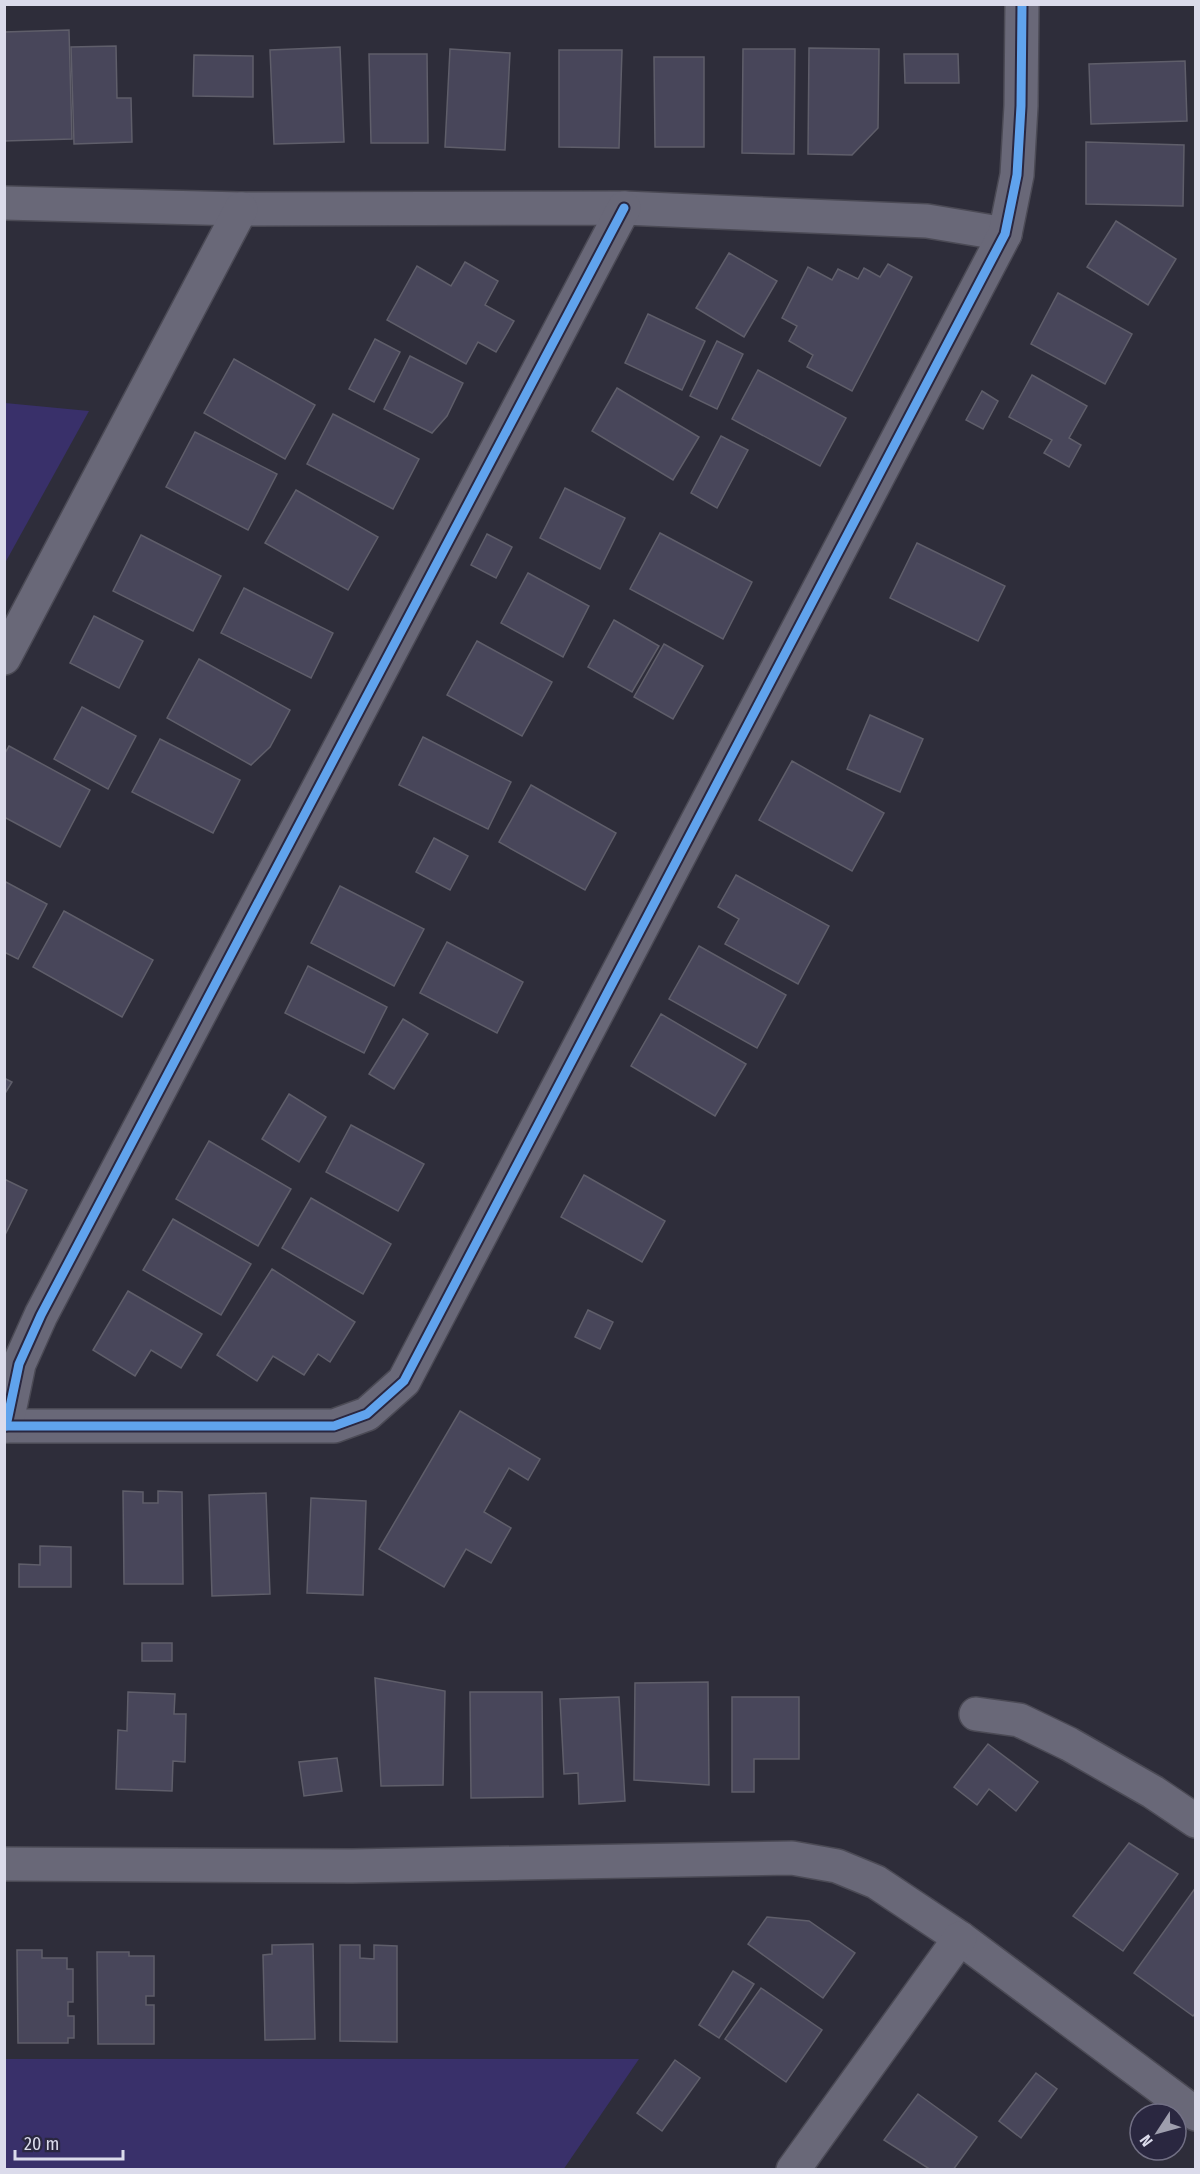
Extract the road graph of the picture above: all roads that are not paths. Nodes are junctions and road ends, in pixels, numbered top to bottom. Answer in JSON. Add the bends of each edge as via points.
{"nodes":[{"id":1,"x":1022,"y":4,"type":"edge"},
{"id":2,"x":4,"y":203,"type":"edge"},
{"id":3,"x":624,"y":208,"type":"junction"},
{"id":4,"x":241,"y":209,"type":"junction"},
{"id":5,"x":1005,"y":234,"type":"junction"},
{"id":6,"x":4,"y":658,"type":"edge"},
{"id":7,"x":5,"y":1426,"type":"edge"},
{"id":8,"x":976,"y":1714,"type":"dead end"},
{"id":9,"x":1196,"y":1821,"type":"edge"},
{"id":10,"x":4,"y":1864,"type":"edge"},
{"id":11,"x":960,"y":1938,"type":"junction"},
{"id":12,"x":1196,"y":2114,"type":"edge"},
{"id":13,"x":793,"y":2169,"type":"edge"}],
"edges":[{"from":1,"to":5,"type":"street","via":[[1017,175]]},
{"from":2,"to":4,"type":"street"},
{"from":3,"to":4,"type":"street"},
{"from":3,"to":5,"type":"street","via":[[927,221]]},
{"from":3,"to":7,"type":"street","via":[[41,1315],[19,1364]]},
{"from":4,"to":6,"type":"street"},
{"from":5,"to":7,"type":"street","via":[[404,1381],[367,1414],[334,1426]]},
{"from":8,"to":9,"type":"street","via":[[1019,1719],[1144,1786]]},
{"from":10,"to":11,"type":"street","via":[[352,1866],[792,1858],[837,1866],[876,1882]]},
{"from":11,"to":12,"type":"street"},
{"from":11,"to":13,"type":"street"}]}
